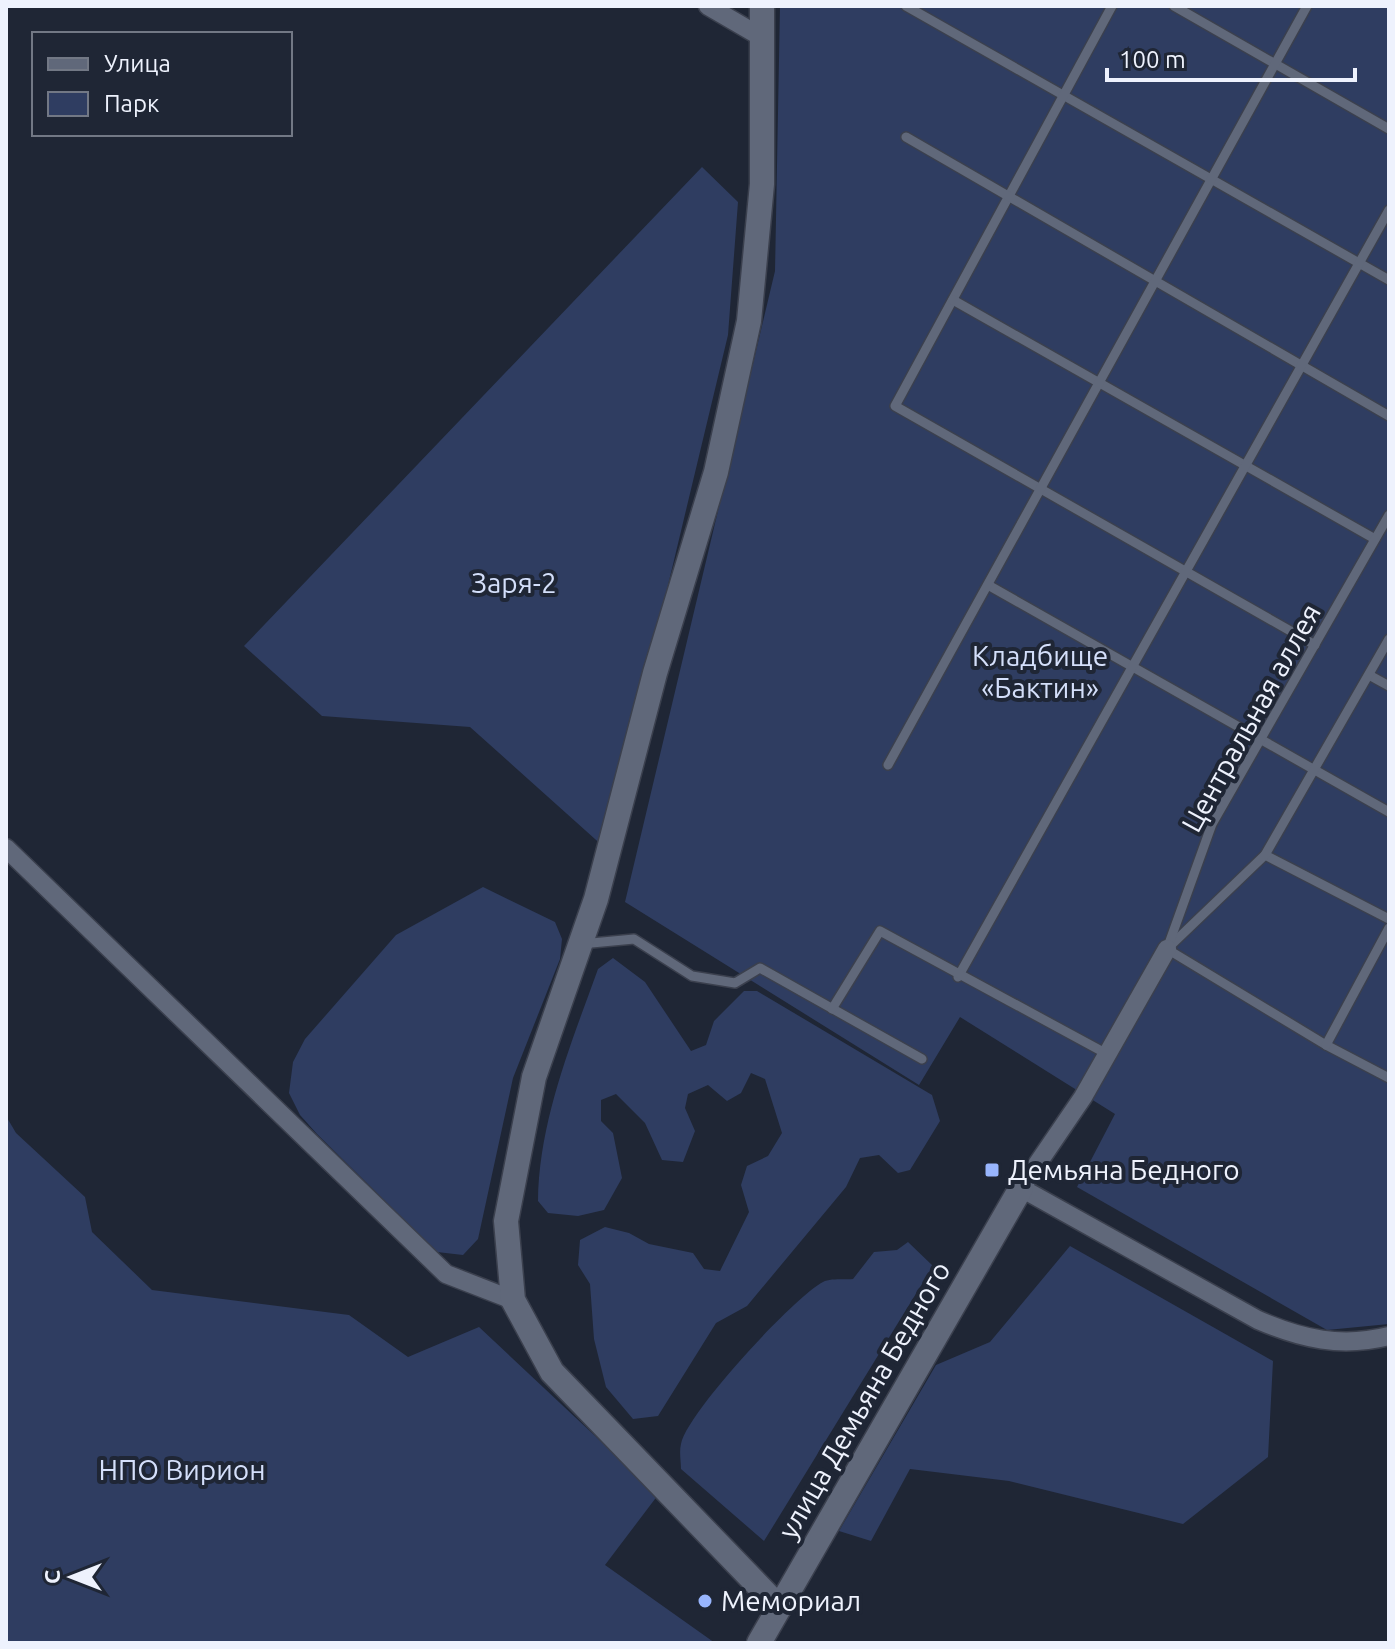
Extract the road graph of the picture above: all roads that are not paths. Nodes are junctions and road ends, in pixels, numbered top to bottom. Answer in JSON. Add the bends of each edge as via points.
{"nodes":[{"id":1,"x":708,"y":6,"type":"edge"},
{"id":2,"x":762,"y":6,"type":"edge"},
{"id":3,"x":1112,"y":6,"type":"edge"},
{"id":4,"x":1174,"y":6,"type":"edge"},
{"id":5,"x":1307,"y":6,"type":"edge"},
{"id":6,"x":910,"y":7,"type":"edge"},
{"id":7,"x":732,"y":13,"type":"edge"},
{"id":8,"x":763,"y":38,"type":"junction"},
{"id":9,"x":1275,"y":64,"type":"junction"},
{"id":10,"x":1064,"y":94,"type":"junction"},
{"id":11,"x":1389,"y":129,"type":"edge"},
{"id":12,"x":906,"y":137,"type":"dead end"},
{"id":13,"x":1212,"y":179,"type":"junction"},
{"id":14,"x":1008,"y":198,"type":"junction"},
{"id":15,"x":1389,"y":210,"type":"edge"},
{"id":16,"x":1359,"y":263,"type":"junction"},
{"id":17,"x":1389,"y":280,"type":"edge"},
{"id":18,"x":1155,"y":282,"type":"junction"},
{"id":19,"x":953,"y":300,"type":"junction"},
{"id":20,"x":1302,"y":365,"type":"junction"},
{"id":21,"x":1099,"y":383,"type":"junction"},
{"id":22,"x":1389,"y":416,"type":"edge"},
{"id":23,"x":1245,"y":466,"type":"junction"},
{"id":24,"x":1040,"y":490,"type":"junction"},
{"id":25,"x":1389,"y":515,"type":"edge"},
{"id":26,"x":1375,"y":539,"type":"junction"},
{"id":27,"x":1186,"y":572,"type":"junction"},
{"id":28,"x":988,"y":585,"type":"junction"},
{"id":29,"x":1389,"y":639,"type":"edge"},
{"id":30,"x":1315,"y":645,"type":"junction"},
{"id":31,"x":1133,"y":667,"type":"junction"},
{"id":32,"x":1369,"y":675,"type":"junction"},
{"id":33,"x":1389,"y":686,"type":"edge"},
{"id":34,"x":1261,"y":739,"type":"junction"},
{"id":35,"x":888,"y":765,"type":"dead end"},
{"id":36,"x":1314,"y":770,"type":"junction"},
{"id":37,"x":1389,"y":812,"type":"edge"},
{"id":38,"x":6,"y":848,"type":"edge"},
{"id":39,"x":1265,"y":855,"type":"junction"},
{"id":40,"x":1389,"y":919,"type":"edge"},
{"id":41,"x":1389,"y":928,"type":"edge"},
{"id":42,"x":580,"y":944,"type":"junction"},
{"id":43,"x":1167,"y":949,"type":"junction"},
{"id":44,"x":958,"y":977,"type":"junction"},
{"id":45,"x":832,"y":1009,"type":"junction"},
{"id":46,"x":1326,"y":1045,"type":"junction"},
{"id":47,"x":1107,"y":1054,"type":"junction"},
{"id":48,"x":922,"y":1059,"type":"dead end"},
{"id":49,"x":1389,"y":1078,"type":"edge"},
{"id":50,"x":1021,"y":1188,"type":"junction"},
{"id":51,"x":513,"y":1300,"type":"junction"},
{"id":52,"x":1388,"y":1335,"type":"edge"},
{"id":53,"x":778,"y":1606,"type":"junction"},
{"id":54,"x":759,"y":1643,"type":"edge"}],
"edges":[{"from":1,"to":7,"type":"street"},
{"from":2,"to":8,"type":"street"},
{"from":3,"to":10,"type":"lane"},
{"from":4,"to":9,"type":"lane"},
{"from":5,"to":9,"type":"lane"},
{"from":6,"to":10,"type":"lane"},
{"from":7,"to":8,"type":"street"},
{"from":8,"to":42,"type":"street","via":[[762,184],[749,321],[716,472]]},
{"from":9,"to":11,"type":"lane"},
{"from":9,"to":13,"type":"lane"},
{"from":10,"to":13,"type":"lane"},
{"from":10,"to":14,"type":"lane"},
{"from":12,"to":14,"type":"lane"},
{"from":13,"to":16,"type":"lane"},
{"from":13,"to":18,"type":"lane"},
{"from":14,"to":18,"type":"lane"},
{"from":14,"to":19,"type":"lane"},
{"from":15,"to":16,"type":"lane"},
{"from":16,"to":17,"type":"lane"},
{"from":16,"to":20,"type":"lane"},
{"from":18,"to":20,"type":"lane"},
{"from":18,"to":21,"type":"lane"},
{"from":19,"to":21,"type":"lane"},
{"from":19,"to":24,"type":"lane","via":[[895,406]]},
{"from":20,"to":22,"type":"lane"},
{"from":20,"to":23,"type":"lane"},
{"from":21,"to":23,"type":"lane"},
{"from":21,"to":24,"type":"lane"},
{"from":23,"to":26,"type":"lane"},
{"from":23,"to":27,"type":"lane"},
{"from":24,"to":27,"type":"lane"},
{"from":24,"to":28,"type":"lane"},
{"from":25,"to":26,"type":"lane","name":"Центральная аллея"},
{"from":26,"to":30,"type":"lane","name":"Центральная аллея"},
{"from":27,"to":30,"type":"lane"},
{"from":27,"to":31,"type":"lane"},
{"from":28,"to":31,"type":"lane"},
{"from":28,"to":35,"type":"lane"},
{"from":29,"to":32,"type":"lane"},
{"from":30,"to":34,"type":"lane","name":"Центральная аллея"},
{"from":31,"to":34,"type":"lane"},
{"from":31,"to":44,"type":"lane"},
{"from":32,"to":33,"type":"lane"},
{"from":32,"to":36,"type":"lane"},
{"from":34,"to":36,"type":"lane"},
{"from":34,"to":43,"type":"lane","name":"Центральная аллея","via":[[1212,824]]},
{"from":36,"to":37,"type":"lane"},
{"from":36,"to":39,"type":"lane"},
{"from":38,"to":51,"type":"street","via":[[446,1274]]},
{"from":39,"to":40,"type":"lane"},
{"from":39,"to":43,"type":"lane"},
{"from":41,"to":46,"type":"lane"},
{"from":42,"to":45,"type":"lane","via":[[634,939],[692,976],[735,983],[760,968]]},
{"from":42,"to":51,"type":"street","via":[[534,1077],[506,1221]]},
{"from":43,"to":46,"type":"lane"},
{"from":43,"to":47,"type":"street"},
{"from":44,"to":45,"type":"lane","via":[[880,931]]},
{"from":44,"to":47,"type":"lane"},
{"from":45,"to":48,"type":"lane"},
{"from":46,"to":49,"type":"lane"},
{"from":47,"to":50,"type":"street"},
{"from":50,"to":52,"type":"street","via":[[1289,1334],[1329,1343]]},
{"from":50,"to":53,"type":"street","name":"улица Демьяна Бедного"},
{"from":51,"to":53,"type":"street","via":[[552,1372]]},
{"from":53,"to":54,"type":"street","name":"улица Демьяна Бедного"}]}
